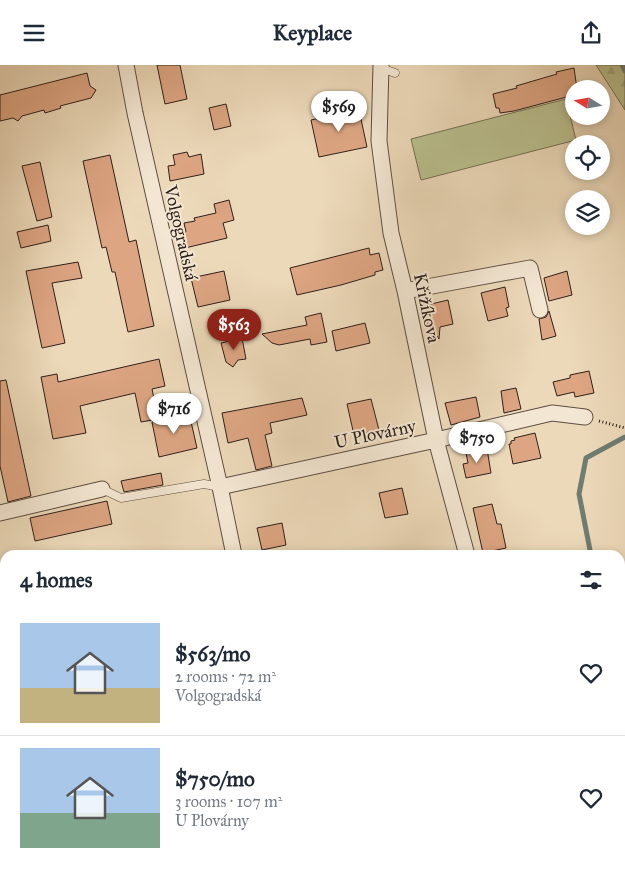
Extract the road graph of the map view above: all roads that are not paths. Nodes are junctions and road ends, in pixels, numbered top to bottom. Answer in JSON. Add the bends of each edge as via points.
{"nodes":[{"id":1,"x":126,"y":65,"type":"edge"},
{"id":2,"x":386,"y":69,"type":"edge"},
{"id":3,"x":405,"y":291,"type":"junction"},
{"id":4,"x":540,"y":310,"type":"dead end"},
{"id":5,"x":585,"y":417,"type":"road end"},
{"id":6,"x":436,"y":440,"type":"junction"},
{"id":7,"x":220,"y":487,"type":"junction"},
{"id":8,"x":102,"y":489,"type":"joint"},
{"id":9,"x":0,"y":513,"type":"edge"},
{"id":10,"x":233,"y":550,"type":"edge"},
{"id":11,"x":466,"y":550,"type":"edge"}],
"edges":[{"from":1,"to":7,"type":"street","name":"Volgogradská"},
{"from":2,"to":3,"type":"street","name":"Křižíkova","via":[[379,141],[391,233]]},
{"from":3,"to":4,"type":"street","via":[[530,268]]},
{"from":3,"to":6,"type":"street","name":"Křižíkova"},
{"from":5,"to":6,"type":"street","name":"U Plovárny","via":[[552,413]]},
{"from":6,"to":7,"type":"street","name":"U Plovárny"},
{"from":6,"to":11,"type":"street","name":"Křižíkova"},
{"from":7,"to":8,"type":"lane","via":[[204,484],[121,499]]},
{"from":7,"to":10,"type":"street","name":"Volgogradská"},
{"from":8,"to":9,"type":"street"}]}
